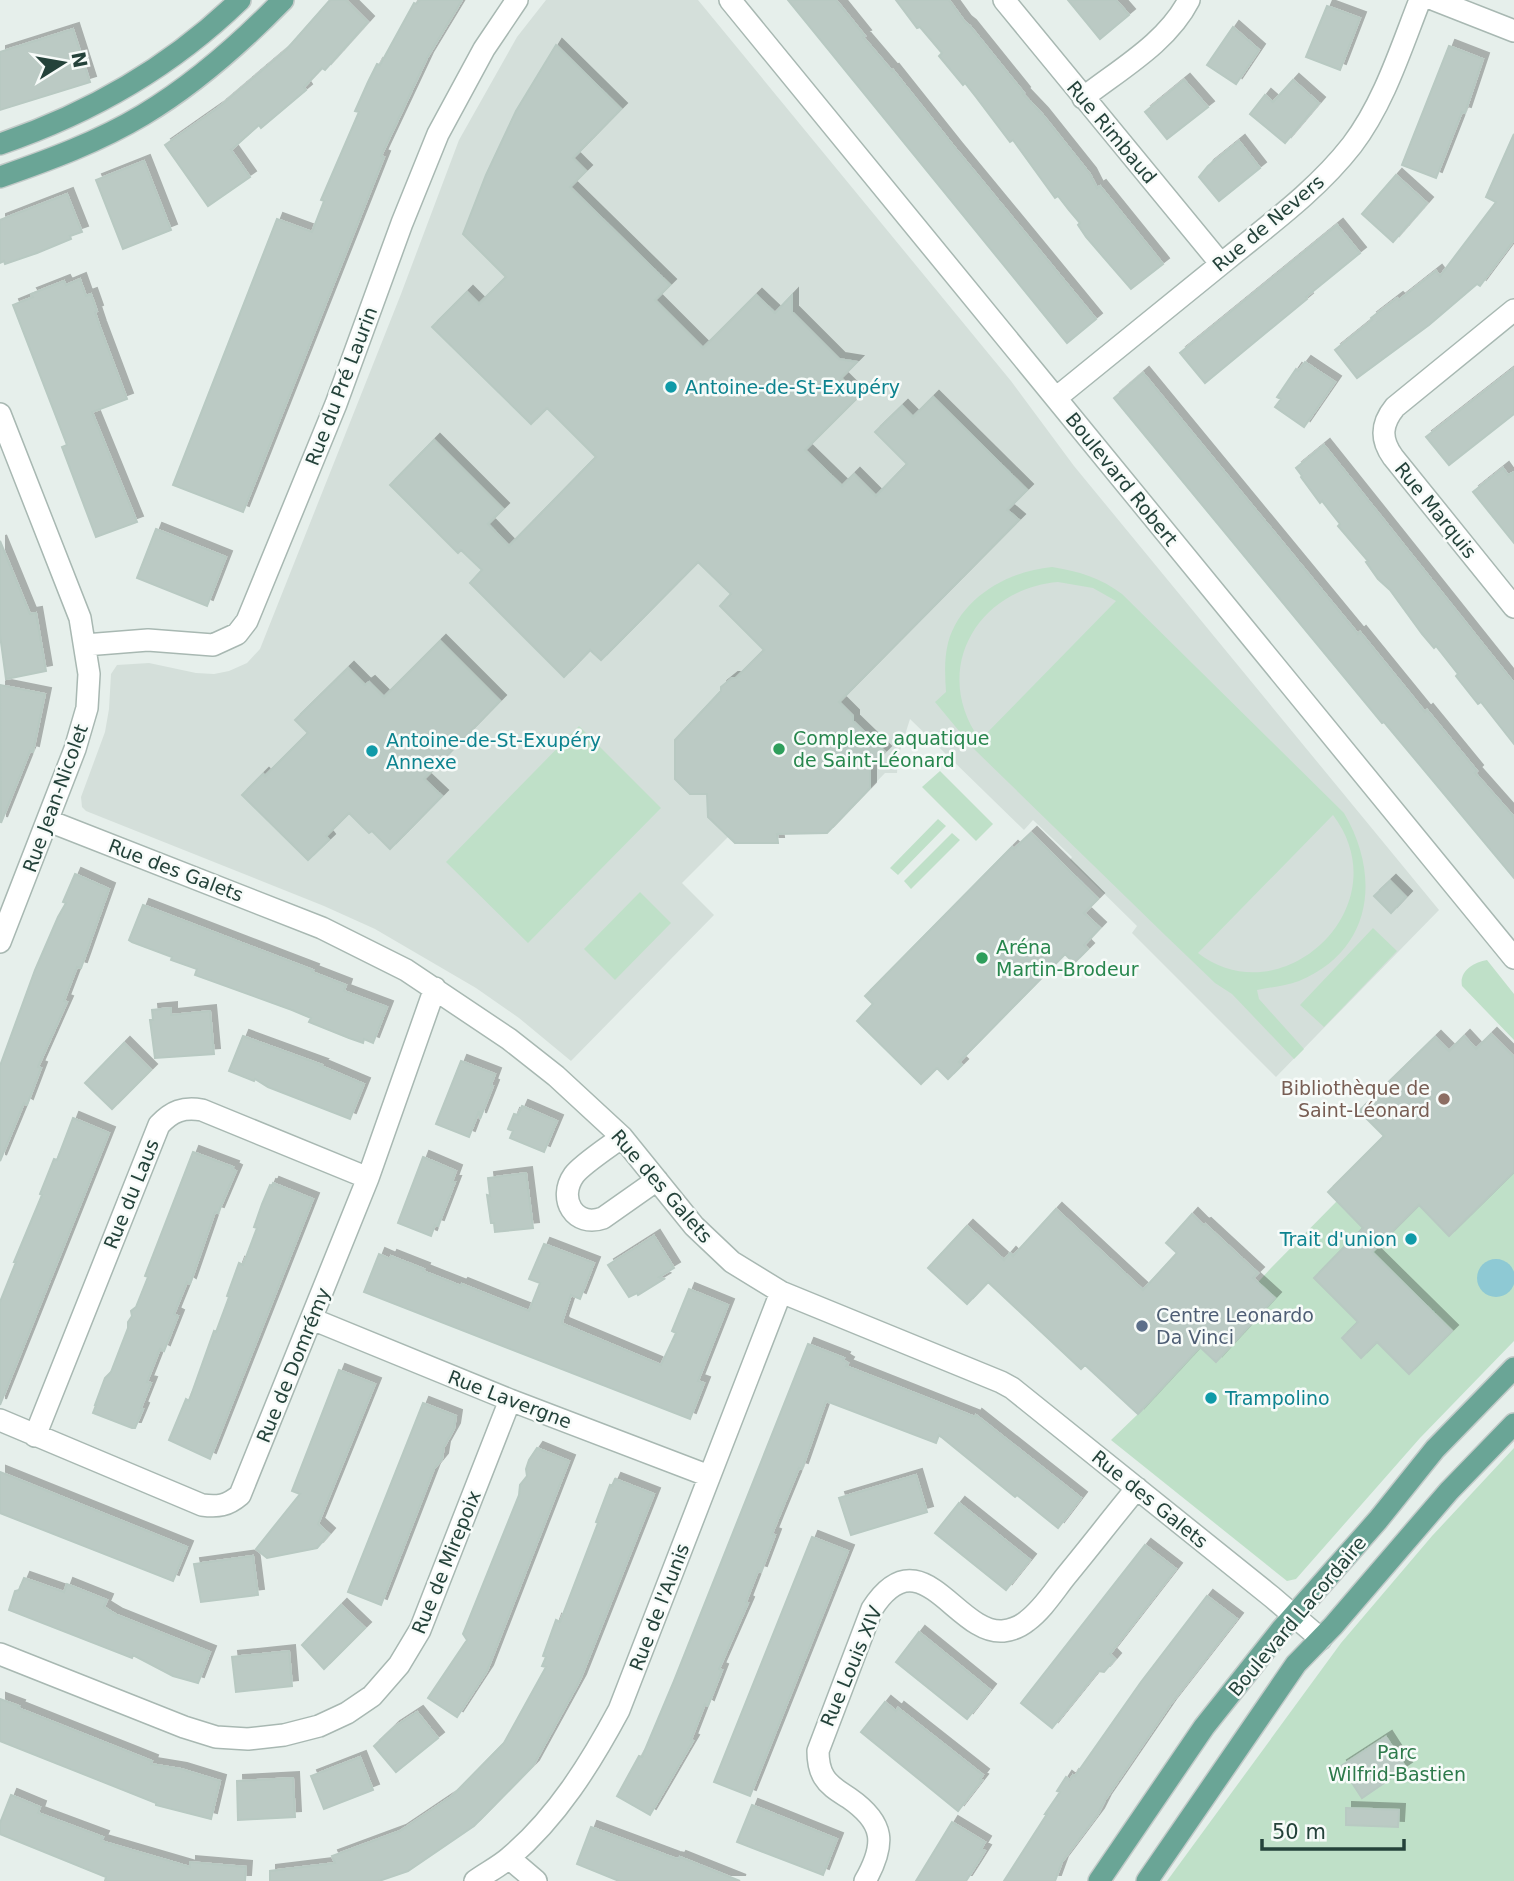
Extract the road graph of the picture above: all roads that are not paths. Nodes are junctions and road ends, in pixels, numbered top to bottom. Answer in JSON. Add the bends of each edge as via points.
{"nodes":[{"id":1,"x":240,"y":0,"type":"edge"},
{"id":2,"x":283,"y":0,"type":"edge"},
{"id":3,"x":517,"y":0,"type":"edge"},
{"id":4,"x":730,"y":0,"type":"edge"},
{"id":5,"x":1004,"y":0,"type":"edge"},
{"id":6,"x":1189,"y":0,"type":"edge"},
{"id":7,"x":1420,"y":0,"type":"edge"},
{"id":8,"x":1435,"y":0,"type":"edge"},
{"id":9,"x":1514,"y":31,"type":"edge"},
{"id":10,"x":1083,"y":98,"type":"junction"},
{"id":11,"x":0,"y":144,"type":"edge"},
{"id":12,"x":0,"y":177,"type":"edge"},
{"id":13,"x":1221,"y":264,"type":"junction"},
{"id":14,"x":1514,"y":310,"type":"edge"},
{"id":15,"x":1056,"y":398,"type":"junction"},
{"id":16,"x":1,"y":417,"type":"edge"},
{"id":17,"x":1514,"y":607,"type":"edge"},
{"id":18,"x":85,"y":645,"type":"junction"},
{"id":19,"x":49,"y":821,"type":"junction"},
{"id":20,"x":0,"y":942,"type":"edge"},
{"id":21,"x":1514,"y":958,"type":"edge"},
{"id":22,"x":435,"y":988,"type":"junction"},
{"id":23,"x":622,"y":1137,"type":"junction"},
{"id":24,"x":368,"y":1178,"type":"junction"},
{"id":25,"x":657,"y":1180,"type":"junction"},
{"id":26,"x":781,"y":1292,"type":"junction"},
{"id":27,"x":312,"y":1320,"type":"junction"},
{"id":28,"x":1514,"y":1368,"type":"edge"},
{"id":29,"x":510,"y":1400,"type":"junction"},
{"id":30,"x":0,"y":1420,"type":"edge"},
{"id":31,"x":1514,"y":1424,"type":"edge"},
{"id":32,"x":36,"y":1436,"type":"junction"},
{"id":33,"x":709,"y":1476,"type":"junction"},
{"id":34,"x":1137,"y":1488,"type":"junction"},
{"id":35,"x":1293,"y":1616,"type":"junction"},
{"id":36,"x":1321,"y":1639,"type":"junction"},
{"id":37,"x":0,"y":1654,"type":"edge"},
{"id":38,"x":509,"y":1858,"type":"junction"},
{"id":39,"x":475,"y":1881,"type":"edge"},
{"id":40,"x":536,"y":1881,"type":"edge"},
{"id":41,"x":865,"y":1881,"type":"edge"},
{"id":42,"x":1099,"y":1881,"type":"edge"},
{"id":43,"x":1147,"y":1881,"type":"edge"}],
"edges":[{"from":1,"to":11,"type":"main road","via":[[190,45],[116,94]]},
{"from":2,"to":12,"type":"main road","via":[[237,46],[144,115],[82,146]]},
{"from":3,"to":18,"type":"street","name":"Rue du Pré Laurin","via":[[484,49],[438,134],[336,404],[247,621],[237,634],[213,645],[148,640]]},
{"from":4,"to":15,"type":"street","name":"Boulevard Robert"},
{"from":5,"to":10,"type":"street","name":"Rue Rimbaud"},
{"from":6,"to":10,"type":"street","via":[[1161,37]]},
{"from":7,"to":13,"type":"street","name":"Rue de Nevers","via":[[1385,87],[1353,144],[1301,198]]},
{"from":8,"to":9,"type":"street"},
{"from":10,"to":13,"type":"street","name":"Rue Rimbaud"},
{"from":13,"to":15,"type":"street","name":"Rue de Nevers"},
{"from":14,"to":17,"type":"street","name":"Rue Marquis","via":[[1395,407],[1383,432],[1385,446]]},
{"from":15,"to":21,"type":"street","name":"Boulevard Robert"},
{"from":16,"to":18,"type":"street","name":"Rue Jean-Nicolet","via":[[80,618]]},
{"from":18,"to":19,"type":"street","name":"Rue Jean-Nicolet","via":[[87,708]]},
{"from":19,"to":20,"type":"street","name":"Rue Jean-Nicolet"},
{"from":19,"to":22,"type":"street","name":"Rue des Galets","via":[[322,928]]},
{"from":22,"to":23,"type":"street","name":"Rue des Galets","via":[[516,1044]]},
{"from":22,"to":24,"type":"street","name":"Rue de Domrémy"},
{"from":23,"to":25,"type":"street","name":"Rue des Galets"},
{"from":23,"to":25,"type":"street","via":[[574,1175],[568,1200],[573,1211],[594,1222]]},
{"from":24,"to":27,"type":"street","name":"Rue de Domrémy"},
{"from":24,"to":32,"type":"street","name":"Rue du Laus","via":[[202,1110],[178,1110],[167,1116],[159,1125]]},
{"from":25,"to":26,"type":"street","name":"Rue des Galets","via":[[715,1247]]},
{"from":26,"to":33,"type":"street","name":"Rue de l'Aunis"},
{"from":26,"to":34,"type":"street","name":"Rue des Galets","via":[[1001,1382]]},
{"from":27,"to":29,"type":"street","name":"Rue Lavergne"},
{"from":27,"to":32,"type":"street","name":"Rue de Domrémy","via":[[240,1495],[230,1504],[202,1505]]},
{"from":28,"to":35,"type":"main road","name":"Boulevard Lacordaire","via":[[1436,1449]]},
{"from":29,"to":33,"type":"street","name":"Rue Lavergne"},
{"from":29,"to":37,"type":"street","name":"Rue de Mirepoix","via":[[420,1630],[399,1665],[372,1696],[347,1713],[284,1735],[216,1737]]},
{"from":30,"to":32,"type":"street","name":"Rue de Domrémy"},
{"from":31,"to":36,"type":"main road","name":"Boulevard Lacordaire","via":[[1449,1491]]},
{"from":33,"to":38,"type":"street","name":"Rue de l'Aunis","via":[[619,1710],[567,1794]]},
{"from":34,"to":35,"type":"street","name":"Rue des Galets"},
{"from":34,"to":41,"type":"street","name":"Rue Louis XIV","via":[[1040,1610],[1019,1626],[1002,1631],[986,1628],[934,1589],[916,1582],[897,1584],[882,1594],[872,1609],[818,1751],[818,1764],[831,1786],[873,1819],[878,1849]]},
{"from":35,"to":36,"type":"street","name":"Rue des Galets"},
{"from":35,"to":42,"type":"main road","name":"Boulevard Lacordaire","via":[[1204,1727]]},
{"from":36,"to":43,"type":"main road","name":"Boulevard Lacordaire","via":[[1296,1664]]},
{"from":38,"to":39,"type":"street","name":"Rue de l'Aunis"},
{"from":38,"to":40,"type":"street"}]}
